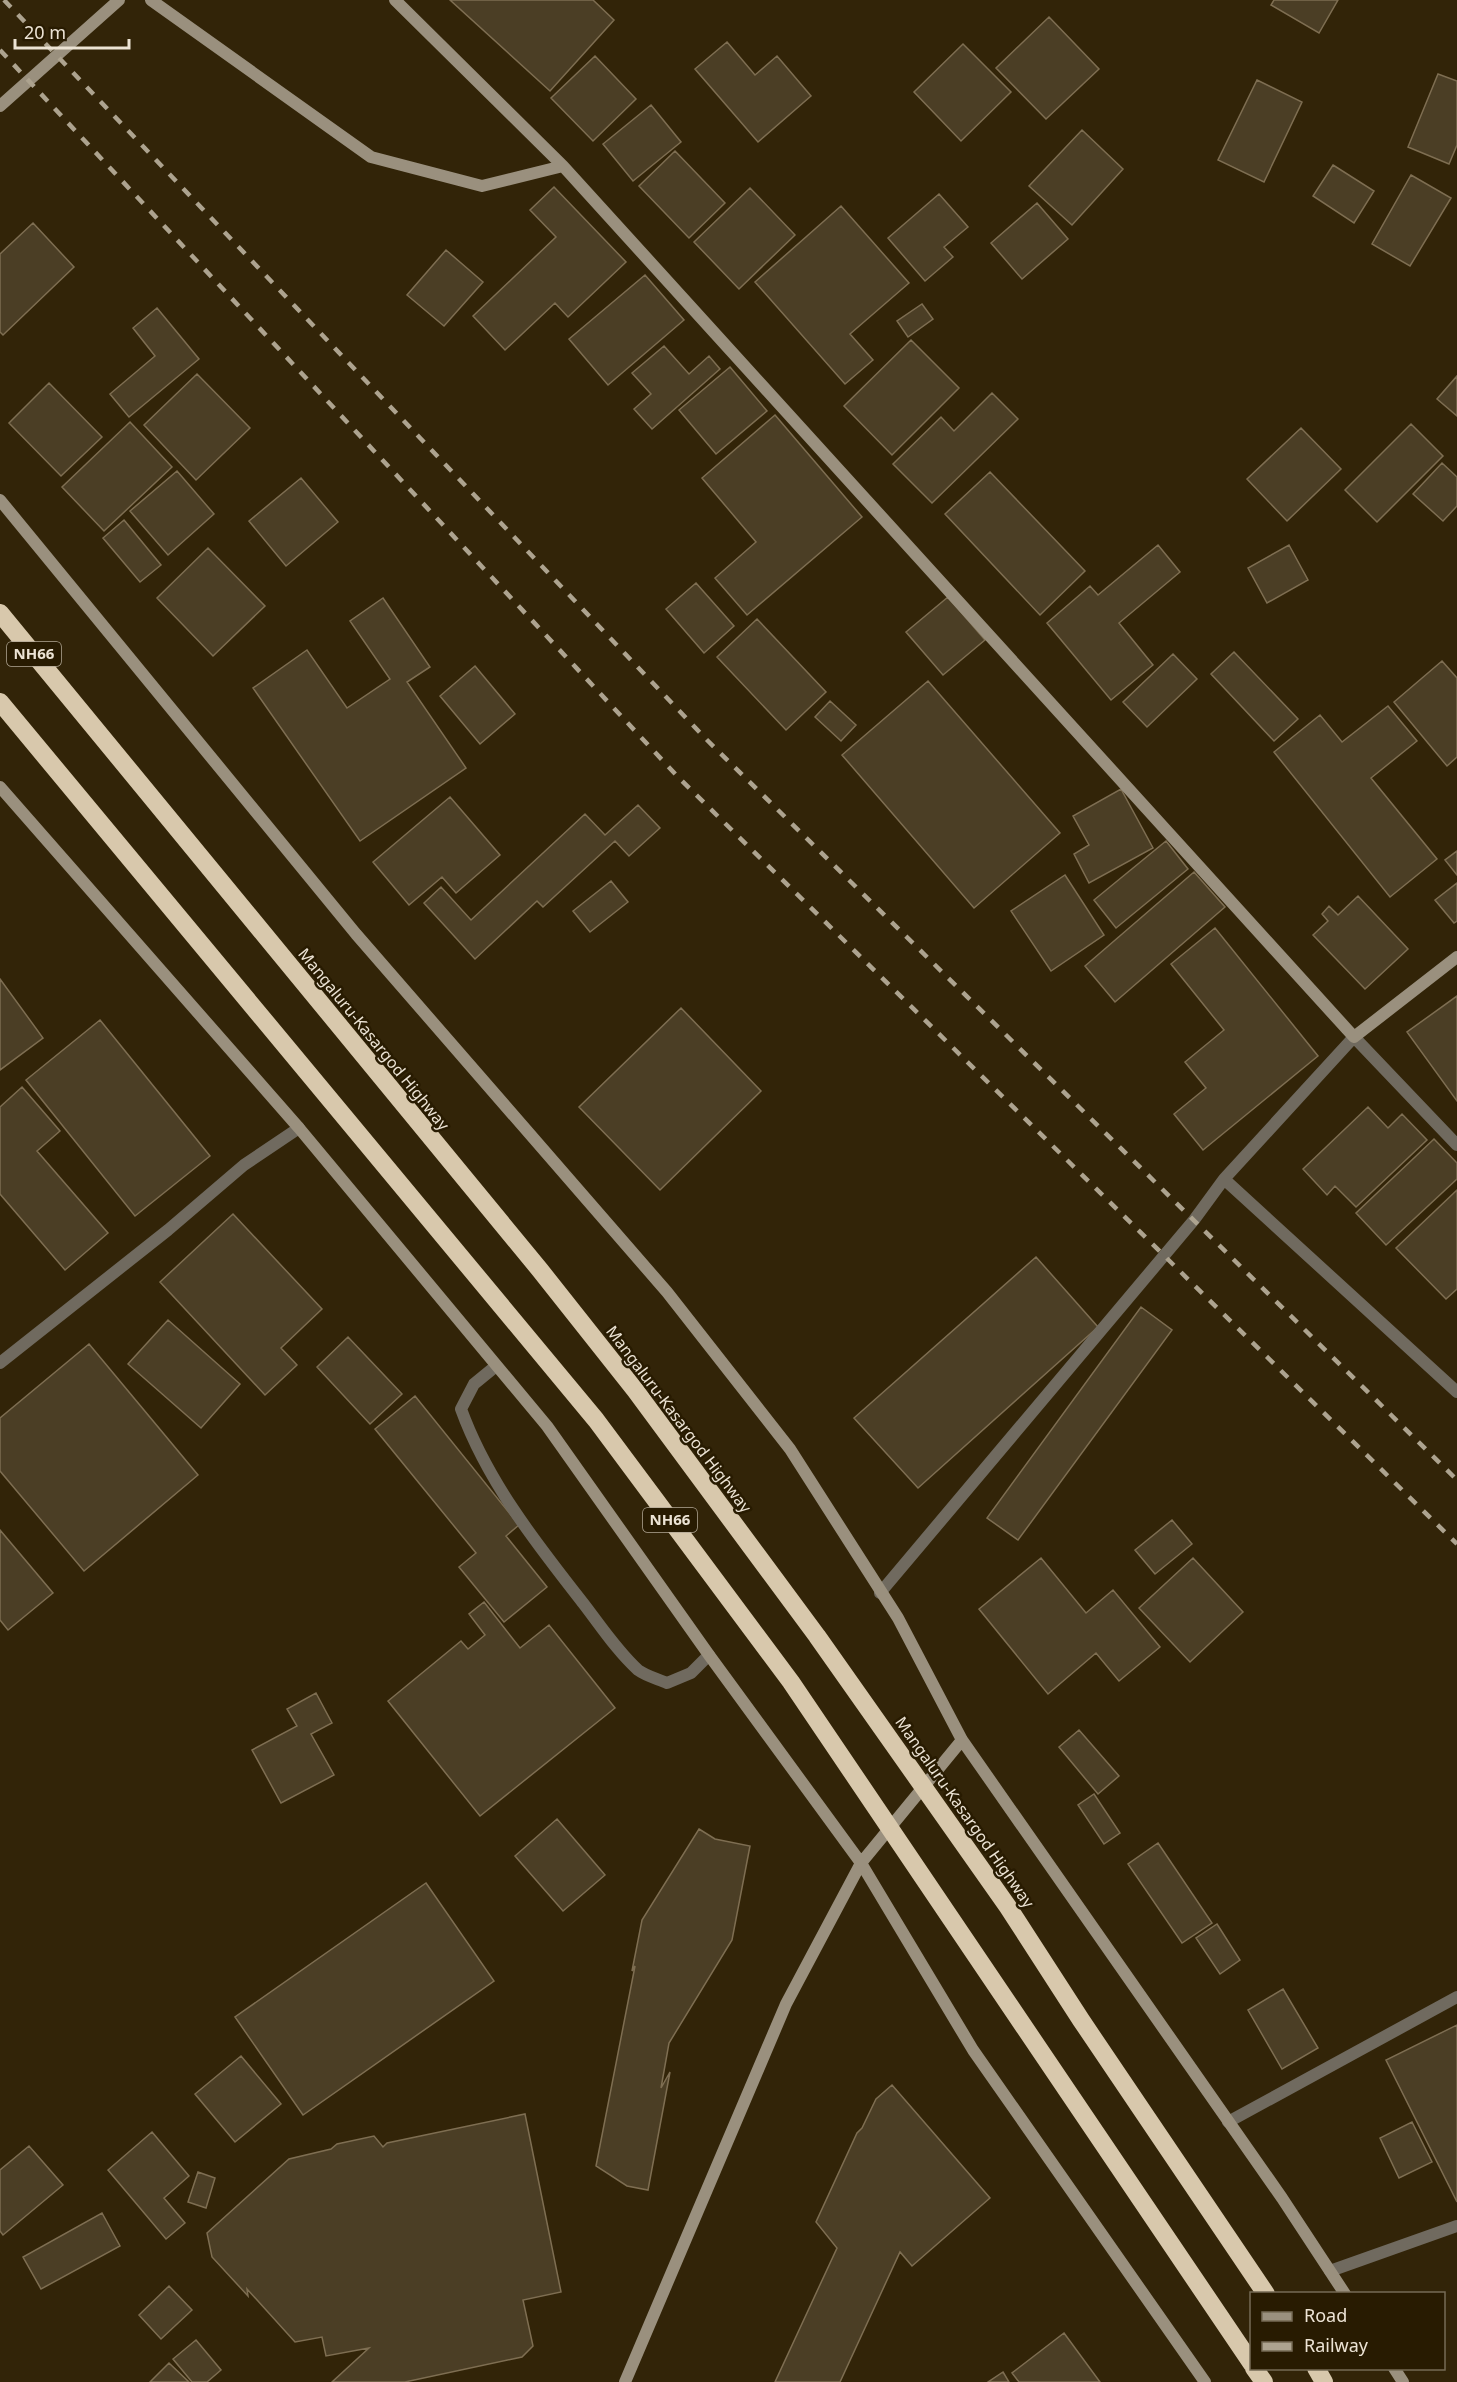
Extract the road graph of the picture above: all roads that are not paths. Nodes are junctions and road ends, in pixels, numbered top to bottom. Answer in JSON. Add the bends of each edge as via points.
{"nodes":[{"id":1,"x":119,"y":0,"type":"edge"},
{"id":2,"x":151,"y":0,"type":"edge"},
{"id":3,"x":395,"y":0,"type":"edge"},
{"id":4,"x":0,"y":106,"type":"edge"},
{"id":5,"x":563,"y":166,"type":"junction"},
{"id":6,"x":0,"y":500,"type":"edge"},
{"id":7,"x":0,"y":613,"type":"edge"},
{"id":8,"x":0,"y":702,"type":"edge"},
{"id":9,"x":0,"y":787,"type":"edge"},
{"id":10,"x":1457,"y":957,"type":"edge"},
{"id":11,"x":1354,"y":1037,"type":"junction"},
{"id":12,"x":299,"y":1128,"type":"junction"},
{"id":13,"x":1457,"y":1145,"type":"edge"},
{"id":14,"x":1224,"y":1179,"type":"junction"},
{"id":15,"x":0,"y":1363,"type":"edge"},
{"id":16,"x":496,"y":1366,"type":"junction"},
{"id":17,"x":1457,"y":1392,"type":"edge"},
{"id":18,"x":880,"y":1593,"type":"junction"},
{"id":19,"x":710,"y":1655,"type":"junction"},
{"id":20,"x":962,"y":1740,"type":"junction"},
{"id":21,"x":861,"y":1863,"type":"junction"},
{"id":22,"x":1457,"y":1997,"type":"edge"},
{"id":23,"x":1228,"y":2122,"type":"junction"},
{"id":24,"x":1457,"y":2226,"type":"edge"},
{"id":25,"x":1330,"y":2271,"type":"junction"},
{"id":26,"x":1265,"y":2292,"type":"edge"},
{"id":27,"x":1344,"y":2292,"type":"edge"},
{"id":28,"x":1250,"y":2363,"type":"edge"},
{"id":29,"x":625,"y":2382,"type":"edge"},
{"id":30,"x":1205,"y":2382,"type":"edge"}],
"edges":[{"from":1,"to":4,"type":"street"},
{"from":2,"to":5,"type":"street","via":[[371,157],[482,186]]},
{"from":3,"to":5,"type":"street"},
{"from":5,"to":11,"type":"street"},
{"from":6,"to":18,"type":"street","via":[[356,934],[667,1292],[790,1449]]},
{"from":7,"to":26,"type":"highway","name":"Mangaluru-Kasargod Highway","number":"NH66","via":[[635,1390],[824,1645],[1008,1907]]},
{"from":8,"to":28,"type":"highway","number":"NH66","via":[[603,1429],[790,1682]]},
{"from":9,"to":12,"type":"street"},
{"from":10,"to":11,"type":"street"},
{"from":11,"to":13,"type":"street"},
{"from":11,"to":14,"type":"street"},
{"from":12,"to":15,"type":"street","via":[[244,1165]]},
{"from":12,"to":16,"type":"street"},
{"from":14,"to":17,"type":"street"},
{"from":14,"to":18,"type":"street","via":[[1194,1220]]},
{"from":16,"to":19,"type":"street","via":[[547,1426]]},
{"from":16,"to":19,"type":"street","via":[[474,1384],[461,1409],[500,1487],[546,1555],[639,1671],[667,1683],[691,1673]]},
{"from":18,"to":20,"type":"street","via":[[898,1618]]},
{"from":19,"to":21,"type":"street"},
{"from":20,"to":21,"type":"street"},
{"from":20,"to":23,"type":"street"},
{"from":21,"to":29,"type":"street","via":[[786,2004]]},
{"from":21,"to":30,"type":"street","via":[[973,2050]]},
{"from":22,"to":23,"type":"street"},
{"from":23,"to":25,"type":"street"},
{"from":24,"to":25,"type":"street"},
{"from":25,"to":27,"type":"street"}]}
